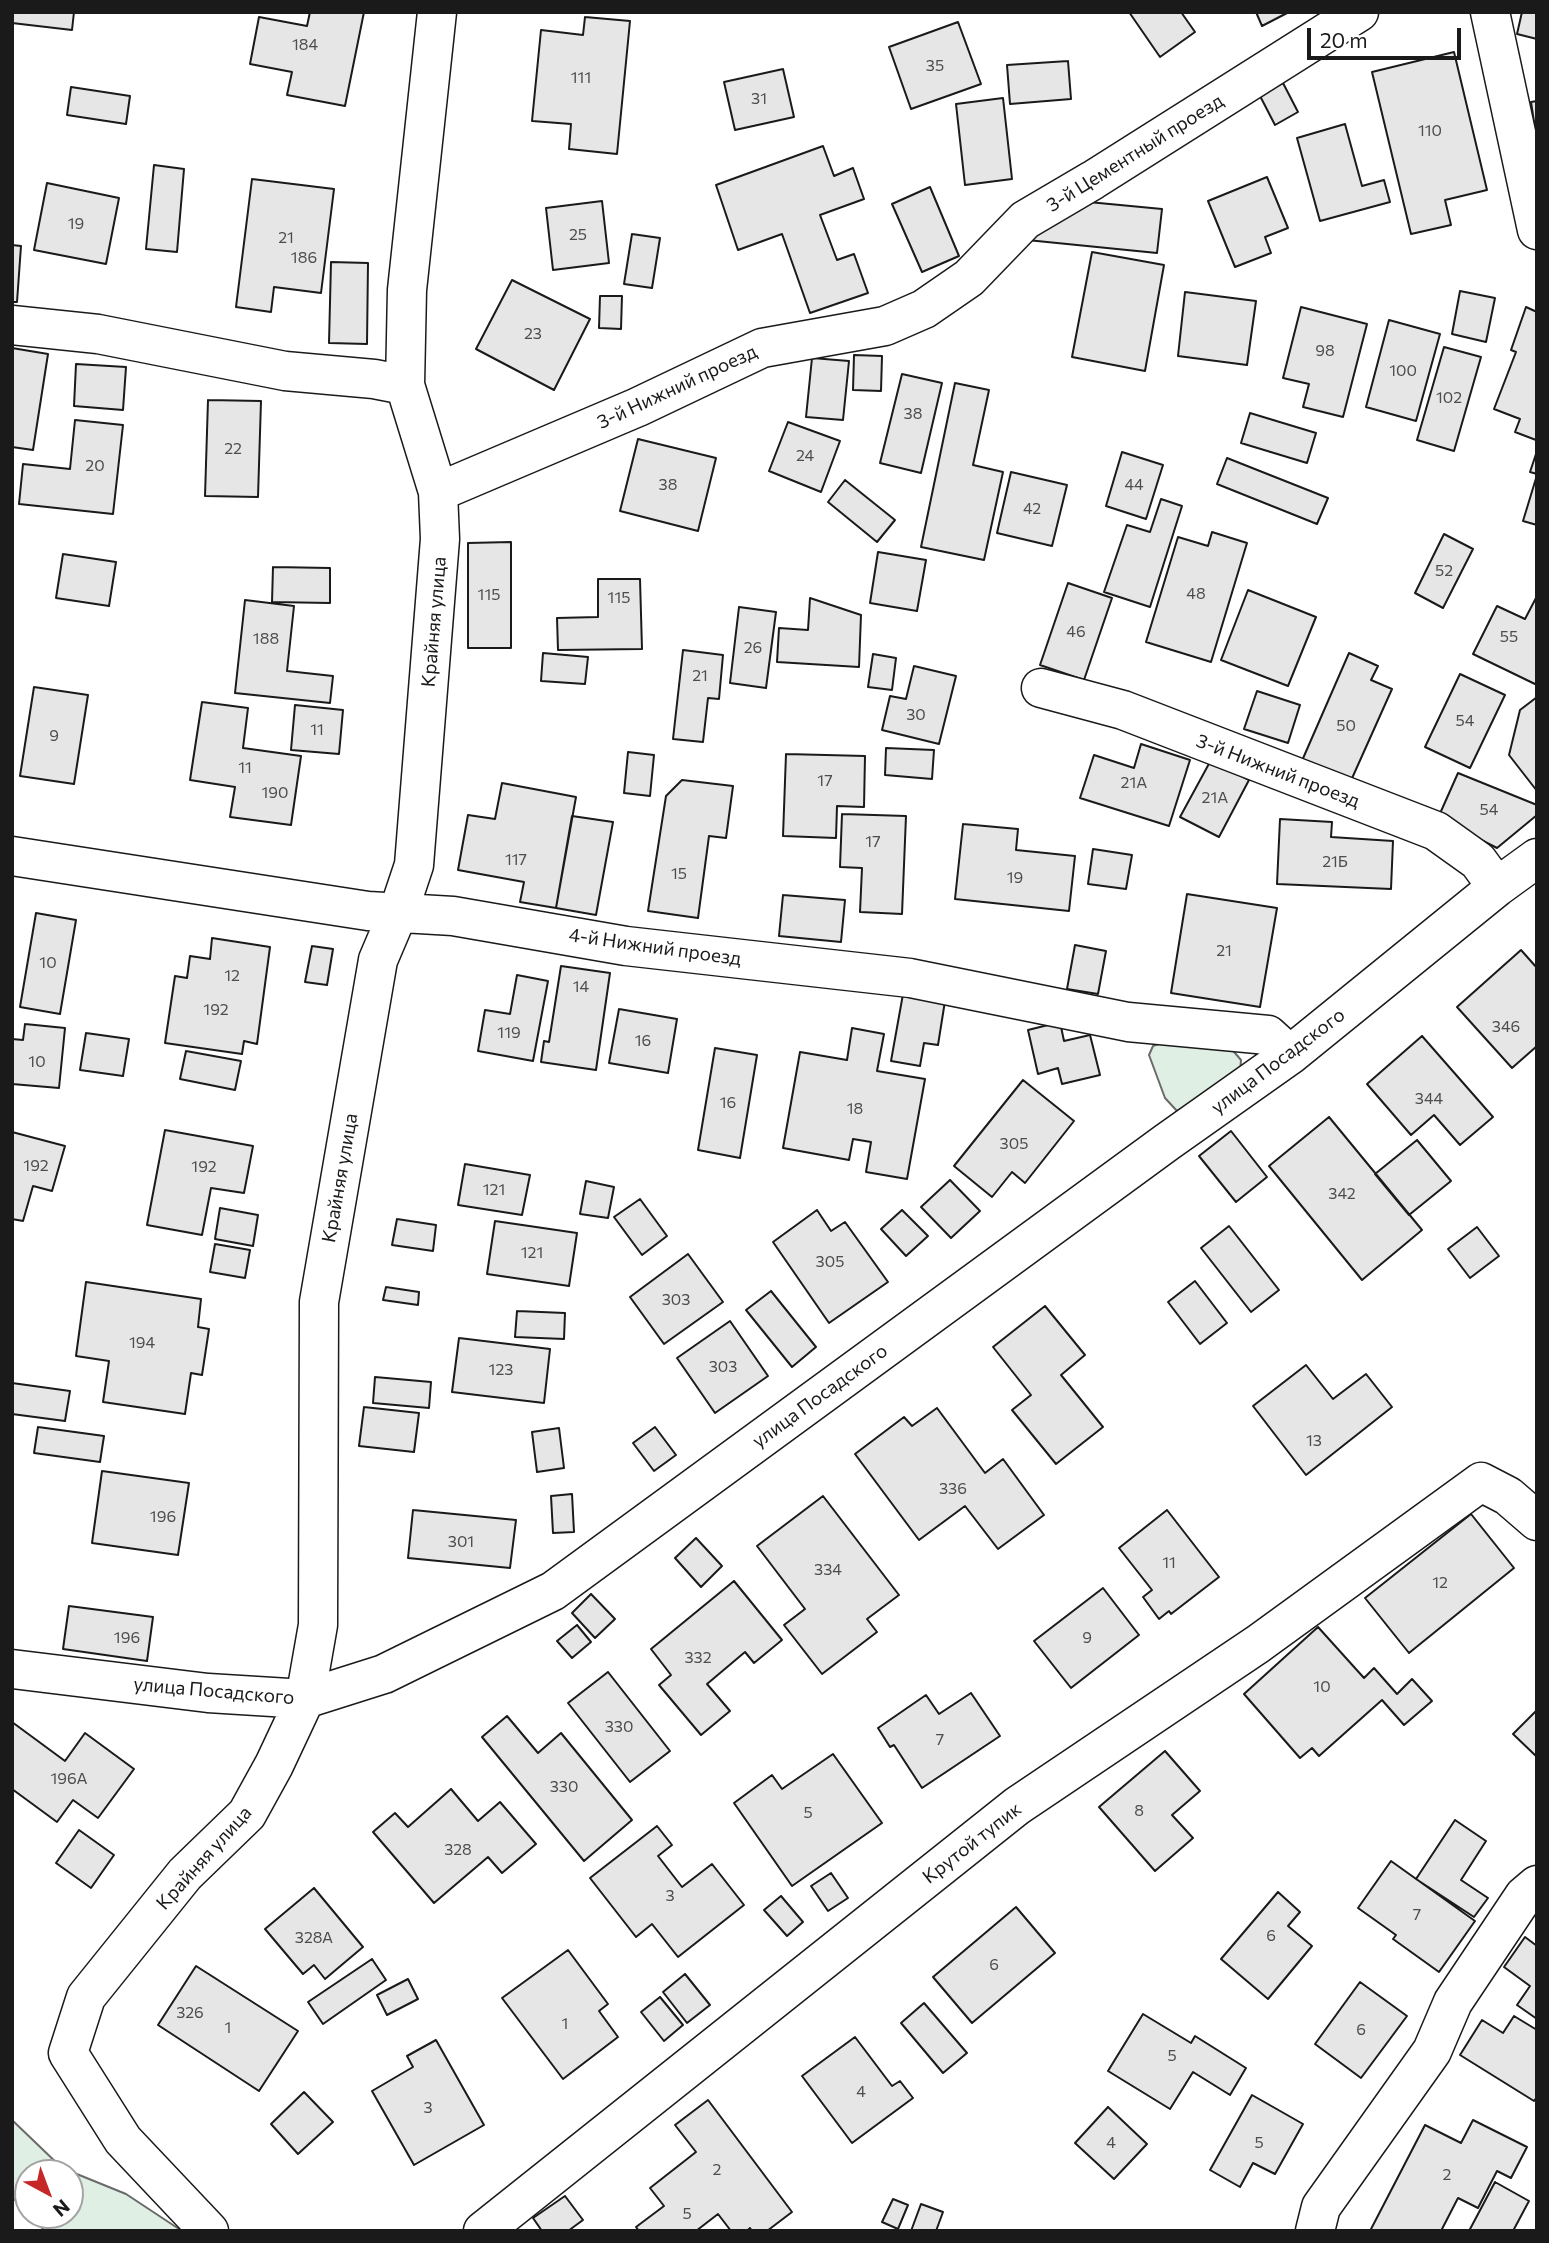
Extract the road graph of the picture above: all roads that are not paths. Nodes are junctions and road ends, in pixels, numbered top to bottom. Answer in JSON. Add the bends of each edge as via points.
{"nodes":[{"id":1,"x":437,"y":12,"type":"edge"},
{"id":2,"x":1359,"y":12,"type":"edge"},
{"id":3,"x":1490,"y":12,"type":"edge"},
{"id":4,"x":1537,"y":230,"type":"edge"},
{"id":5,"x":924,"y":309,"type":"joint"},
{"id":6,"x":12,"y":326,"type":"edge"},
{"id":7,"x":405,"y":385,"type":"junction"},
{"id":8,"x":438,"y":492,"type":"junction"},
{"id":9,"x":1041,"y":688,"type":"dead end"},
{"id":10,"x":12,"y":856,"type":"edge"},
{"id":11,"x":1537,"y":858,"type":"edge"},
{"id":12,"x":1497,"y":887,"type":"junction"},
{"id":13,"x":398,"y":913,"type":"junction"},
{"id":14,"x":1290,"y":1055,"type":"junction"},
{"id":15,"x":1537,"y":1521,"type":"edge"},
{"id":16,"x":12,"y":1669,"type":"edge"},
{"id":17,"x":304,"y":1699,"type":"junction"},
{"id":18,"x":1537,"y":1885,"type":"edge"},
{"id":19,"x":209,"y":2231,"type":"edge"},
{"id":20,"x":483,"y":2231,"type":"edge"},
{"id":21,"x":1315,"y":2231,"type":"edge"}],
"edges":[{"from":1,"to":7,"type":"street","name":"Крайняя улица","via":[[407,290]]},
{"from":2,"to":5,"type":"street","name":"3-й Цементный проезд","via":[[1025,220],[969,278]]},
{"from":3,"to":4,"type":"street"},
{"from":5,"to":8,"type":"street","name":"3-й Нижний проезд","via":[[885,326],[762,348],[638,407]]},
{"from":6,"to":7,"type":"street","via":[[98,334],[285,371]]},
{"from":7,"to":8,"type":"street","name":"Крайняя улица"},
{"from":8,"to":13,"type":"street","name":"Крайняя улица","via":[[440,539],[414,865]]},
{"from":9,"to":12,"type":"street","name":"3-й Нижний проезд","via":[[1123,710],[1436,831],[1478,861]]},
{"from":10,"to":13,"type":"street","name":"4-й Нижний проезд"},
{"from":11,"to":12,"type":"street","name":"улица Посадского"},
{"from":12,"to":14,"type":"street","name":"улица Посадского"},
{"from":13,"to":14,"type":"street","name":"4-й Нижний проезд","via":[[453,916],[626,946],[910,978],[1128,1021],[1268,1035]]},
{"from":13,"to":17,"type":"street","name":"Крайняя улица","via":[[378,960],[319,1302],[318,1625]]},
{"from":14,"to":17,"type":"street","name":"улица Посадского","via":[[553,1591],[384,1674]]},
{"from":15,"to":20,"type":"street","name":"Крутой тупик","via":[[1508,1496],[1482,1482],[1258,1644],[1017,1806]]},
{"from":16,"to":17,"type":"street","name":"улица Посадского","via":[[208,1693]]},
{"from":17,"to":19,"type":"street","name":"Крайняя улица","via":[[247,1814],[185,1874],[86,1997],[68,2053],[124,2140]]},
{"from":18,"to":21,"type":"street","via":[[1524,1896],[1453,2002],[1432,2051],[1321,2207]]}]}
